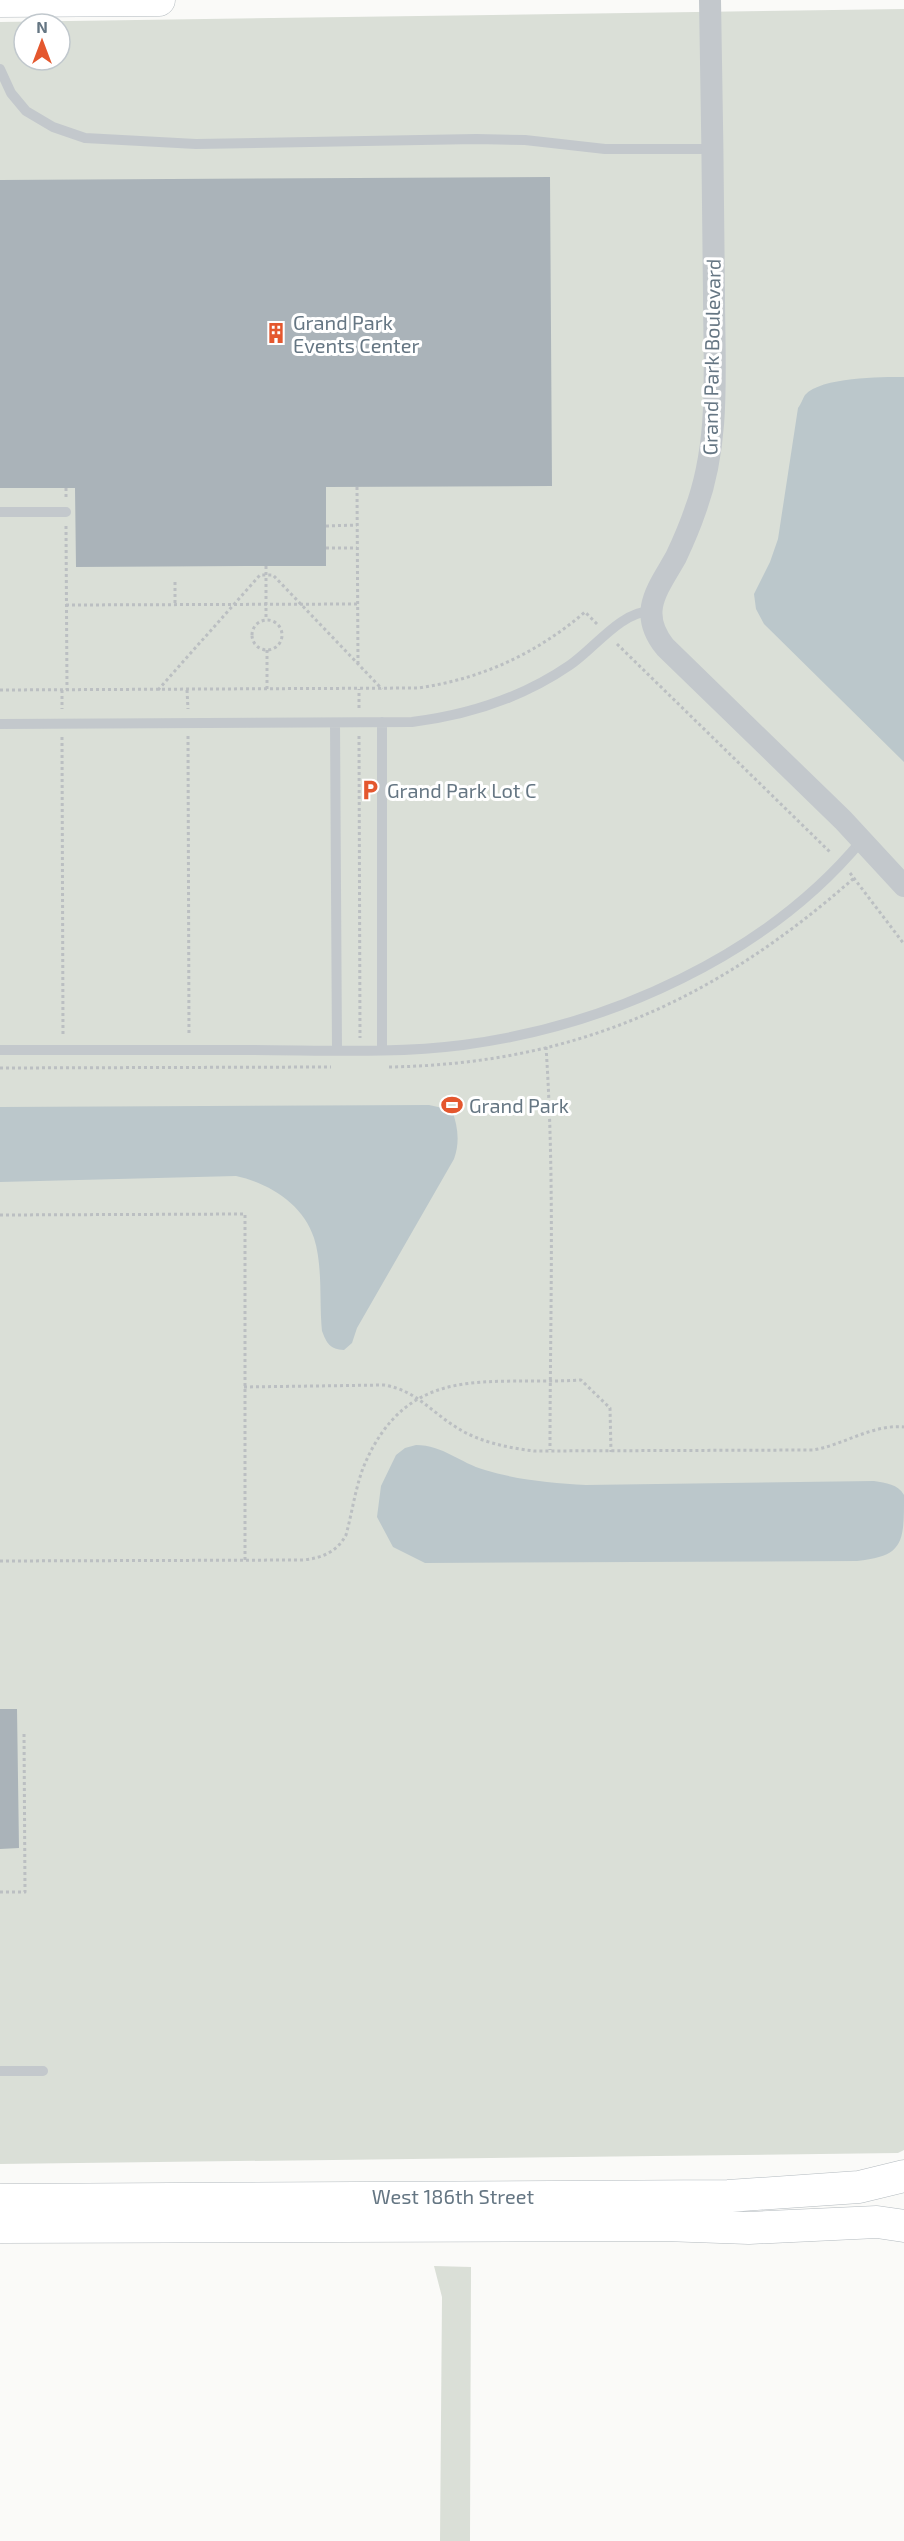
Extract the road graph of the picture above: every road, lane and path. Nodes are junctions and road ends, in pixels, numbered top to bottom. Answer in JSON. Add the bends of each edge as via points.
{"nodes":[{"id":1,"x":159,"y":0,"type":"edge"},
{"id":2,"x":710,"y":0,"type":"edge"},
{"id":3,"x":0,"y":1,"type":"edge"},
{"id":4,"x":0,"y":69,"type":"edge"},
{"id":5,"x":713,"y":149,"type":"junction"},
{"id":6,"x":357,"y":487,"type":"dead end"},
{"id":7,"x":66,"y":488,"type":"dead end"},
{"id":8,"x":0,"y":512,"type":"edge"},
{"id":9,"x":66,"y":512,"type":"junction"},
{"id":10,"x":357,"y":525,"type":"junction"},
{"id":11,"x":326,"y":526,"type":"dead end"},
{"id":12,"x":326,"y":548,"type":"dead end"},
{"id":13,"x":357,"y":548,"type":"junction"},
{"id":14,"x":266,"y":566,"type":"dead end"},
{"id":15,"x":266,"y":575,"type":"junction"},
{"id":16,"x":175,"y":582,"type":"dead end"},
{"id":17,"x":301,"y":604,"type":"junction"},
{"id":18,"x":358,"y":604,"type":"junction"},
{"id":19,"x":66,"y":605,"type":"junction"},
{"id":20,"x":175,"y":605,"type":"junction"},
{"id":21,"x":233,"y":605,"type":"junction"},
{"id":22,"x":266,"y":605,"type":"junction"},
{"id":23,"x":651,"y":611,"type":"junction"},
{"id":24,"x":266,"y":620,"type":"junction"},
{"id":25,"x":607,"y":635,"type":"junction"},
{"id":26,"x":267,"y":650,"type":"junction"},
{"id":27,"x":358,"y":664,"type":"junction"},
{"id":28,"x":267,"y":689,"type":"junction"},
{"id":29,"x":359,"y":689,"type":"junction"},
{"id":30,"x":382,"y":689,"type":"junction"},
{"id":31,"x":0,"y":690,"type":"edge"},
{"id":32,"x":64,"y":690,"type":"junction"},
{"id":33,"x":158,"y":690,"type":"junction"},
{"id":34,"x":188,"y":690,"type":"junction"},
{"id":35,"x":359,"y":722,"type":"junction"},
{"id":36,"x":382,"y":722,"type":"junction"},
{"id":37,"x":62,"y":723,"type":"junction"},
{"id":38,"x":188,"y":723,"type":"junction"},
{"id":39,"x":335,"y":723,"type":"junction"},
{"id":40,"x":0,"y":724,"type":"edge"},
{"id":41,"x":862,"y":840,"type":"junction"},
{"id":42,"x":842,"y":864,"type":"junction"},
{"id":43,"x":854,"y":878,"type":"junction"},
{"id":44,"x":904,"y":886,"type":"edge"},
{"id":45,"x":904,"y":944,"type":"edge"},
{"id":46,"x":546,"y":1047,"type":"junction"},
{"id":47,"x":0,"y":1050,"type":"edge"},
{"id":48,"x":63,"y":1050,"type":"junction"},
{"id":49,"x":189,"y":1050,"type":"junction"},
{"id":50,"x":337,"y":1050,"type":"junction"},
{"id":51,"x":360,"y":1050,"type":"junction"},
{"id":52,"x":382,"y":1050,"type":"junction"},
{"id":53,"x":337,"y":1067,"type":"dead end"},
{"id":54,"x":384,"y":1067,"type":"dead end"},
{"id":55,"x":0,"y":1068,"type":"edge"},
{"id":56,"x":63,"y":1068,"type":"junction"},
{"id":57,"x":189,"y":1068,"type":"junction"},
{"id":58,"x":0,"y":1215,"type":"edge"},
{"id":59,"x":550,"y":1382,"type":"junction"},
{"id":60,"x":244,"y":1387,"type":"junction"},
{"id":61,"x":420,"y":1399,"type":"junction"},
{"id":62,"x":904,"y":1427,"type":"edge"},
{"id":63,"x":550,"y":1451,"type":"junction"},
{"id":64,"x":610,"y":1452,"type":"junction"},
{"id":65,"x":245,"y":1560,"type":"junction"},
{"id":66,"x":0,"y":1561,"type":"edge"},
{"id":67,"x":24,"y":1731,"type":"dead end"},
{"id":68,"x":0,"y":1892,"type":"edge"},
{"id":69,"x":0,"y":2071,"type":"edge"},
{"id":70,"x":44,"y":2071,"type":"dead end"},
{"id":71,"x":904,"y":2176,"type":"edge"},
{"id":72,"x":0,"y":2200,"type":"edge"},
{"id":73,"x":904,"y":2226,"type":"edge"},
{"id":74,"x":0,"y":2227,"type":"edge"}],
"edges":[{"from":1,"to":3,"type":"street"},
{"from":2,"to":5,"type":"street","name":"Grand Park Boulevard"},
{"from":4,"to":5,"type":"lane","via":[[11,93],[26,111],[53,127],[85,138],[196,144],[495,140],[605,149]]},
{"from":5,"to":23,"type":"street","name":"Grand Park Boulevard","via":[[714,402],[710,455],[696,509],[676,556],[656,589]]},
{"from":6,"to":10,"type":"path"},
{"from":7,"to":9,"type":"path"},
{"from":8,"to":9,"type":"lane"},
{"from":9,"to":19,"type":"path"},
{"from":10,"to":11,"type":"path"},
{"from":10,"to":13,"type":"path"},
{"from":12,"to":13,"type":"path"},
{"from":13,"to":18,"type":"path"},
{"from":14,"to":15,"type":"path"},
{"from":15,"to":17,"type":"path","via":[[273,575]]},
{"from":15,"to":21,"type":"path","via":[[260,575]]},
{"from":15,"to":22,"type":"path"},
{"from":16,"to":20,"type":"path"},
{"from":17,"to":18,"type":"path"},
{"from":17,"to":22,"type":"path"},
{"from":17,"to":27,"type":"path"},
{"from":18,"to":27,"type":"path"},
{"from":19,"to":20,"type":"path"},
{"from":19,"to":32,"type":"path"},
{"from":20,"to":21,"type":"path"},
{"from":21,"to":22,"type":"path"},
{"from":21,"to":33,"type":"path"},
{"from":22,"to":24,"type":"path"},
{"from":23,"to":25,"type":"lane","via":[[632,614]]},
{"from":23,"to":41,"type":"street","via":[[656,636],[665,647]]},
{"from":24,"to":26,"type":"path","via":[[255,626],[252,637],[256,645]]},
{"from":24,"to":26,"type":"path","via":[[276,623],[281,633],[277,645]]},
{"from":25,"to":30,"type":"path","via":[[585,612],[543,644],[482,673],[426,687]]},
{"from":25,"to":36,"type":"lane","via":[[570,665],[493,705],[446,718]]},
{"from":25,"to":42,"type":"path"},
{"from":26,"to":28,"type":"path"},
{"from":27,"to":30,"type":"path"},
{"from":28,"to":29,"type":"path"},
{"from":28,"to":34,"type":"path"},
{"from":29,"to":30,"type":"path"},
{"from":29,"to":35,"type":"path"},
{"from":31,"to":32,"type":"path"},
{"from":32,"to":33,"type":"path"},
{"from":32,"to":37,"type":"path"},
{"from":33,"to":34,"type":"path"},
{"from":34,"to":38,"type":"path"},
{"from":35,"to":36,"type":"lane"},
{"from":35,"to":39,"type":"lane"},
{"from":35,"to":51,"type":"path"},
{"from":36,"to":52,"type":"lane"},
{"from":37,"to":38,"type":"lane"},
{"from":37,"to":40,"type":"lane"},
{"from":37,"to":48,"type":"path"},
{"from":38,"to":39,"type":"lane"},
{"from":38,"to":49,"type":"path"},
{"from":39,"to":50,"type":"lane"},
{"from":41,"to":42,"type":"lane"},
{"from":41,"to":44,"type":"street"},
{"from":42,"to":43,"type":"path"},
{"from":42,"to":52,"type":"lane","via":[[797,903],[726,953],[625,1004],[552,1029],[507,1038]]},
{"from":43,"to":45,"type":"path"},
{"from":43,"to":46,"type":"path","via":[[788,933],[715,982],[655,1012]]},
{"from":46,"to":54,"type":"path","via":[[446,1064]]},
{"from":46,"to":59,"type":"path"},
{"from":47,"to":48,"type":"lane"},
{"from":48,"to":49,"type":"lane"},
{"from":48,"to":56,"type":"path"},
{"from":49,"to":50,"type":"lane"},
{"from":49,"to":57,"type":"path"},
{"from":50,"to":51,"type":"lane"},
{"from":51,"to":52,"type":"lane"},
{"from":53,"to":57,"type":"path"},
{"from":55,"to":56,"type":"path"},
{"from":56,"to":57,"type":"path"},
{"from":58,"to":60,"type":"path","via":[[245,1214]]},
{"from":59,"to":61,"type":"path","via":[[460,1383]]},
{"from":59,"to":63,"type":"path"},
{"from":59,"to":64,"type":"path","via":[[581,1380],[610,1408]]},
{"from":60,"to":61,"type":"path","via":[[384,1385],[398,1387]]},
{"from":60,"to":65,"type":"path"},
{"from":61,"to":63,"type":"path","via":[[459,1429],[480,1439],[519,1449]]},
{"from":61,"to":65,"type":"path","via":[[398,1413],[371,1452],[355,1492],[346,1535],[336,1550],[303,1560]]},
{"from":62,"to":64,"type":"path","via":[[879,1429],[813,1450]]},
{"from":63,"to":64,"type":"path"},
{"from":65,"to":66,"type":"path"},
{"from":67,"to":68,"type":"path","via":[[25,1892]]},
{"from":69,"to":70,"type":"lane"},
{"from":71,"to":72,"type":"street","name":"West 186th Street","via":[[859,2187],[728,2196]]},
{"from":73,"to":74,"type":"street","name":"West 186th Street","via":[[877,2222],[749,2228]]}]}
